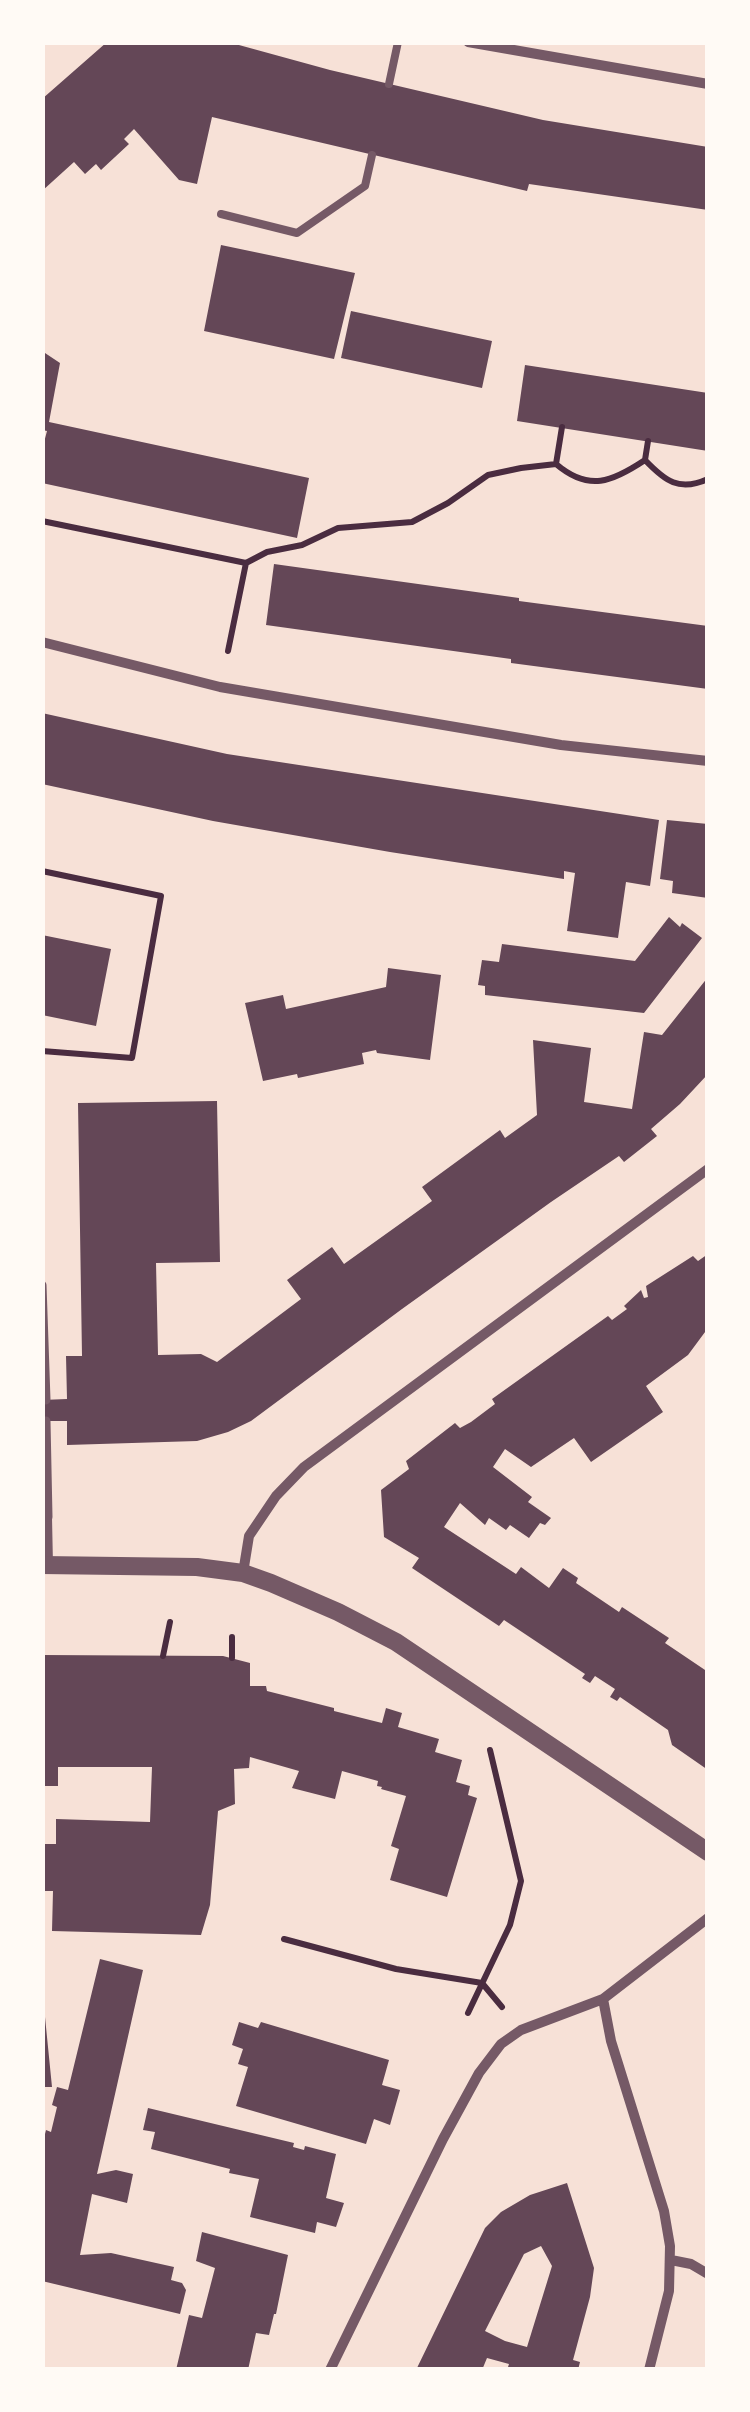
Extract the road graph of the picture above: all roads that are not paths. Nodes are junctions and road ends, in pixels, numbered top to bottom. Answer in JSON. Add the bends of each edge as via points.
{"nodes":[{"id":1,"x":398,"y":42,"type":"edge"},
{"id":2,"x":468,"y":42,"type":"edge"},
{"id":3,"x":388,"y":84,"type":"dead end"},
{"id":4,"x":708,"y":84,"type":"edge"},
{"id":5,"x":372,"y":154,"type":"dead end"},
{"id":6,"x":221,"y":214,"type":"dead end"},
{"id":7,"x":42,"y":642,"type":"edge"},
{"id":8,"x":708,"y":761,"type":"edge"},
{"id":9,"x":708,"y":1168,"type":"edge"},
{"id":10,"x":42,"y":1285,"type":"edge"},
{"id":11,"x":46,"y":1400,"type":"dead end"},
{"id":12,"x":46,"y":1421,"type":"dead end"},
{"id":13,"x":48,"y":1517,"type":"joint"},
{"id":14,"x":46,"y":1565,"type":"edge"},
{"id":15,"x":243,"y":1573,"type":"junction"},
{"id":16,"x":708,"y":1852,"type":"edge"},
{"id":17,"x":708,"y":1918,"type":"edge"},
{"id":18,"x":602,"y":1999,"type":"junction"},
{"id":19,"x":671,"y":2260,"type":"junction"},
{"id":20,"x":708,"y":2274,"type":"edge"},
{"id":21,"x":330,"y":2370,"type":"edge"},
{"id":22,"x":650,"y":2370,"type":"edge"}],
"edges":[{"from":1,"to":3,"type":"lane"},
{"from":2,"to":4,"type":"street"},
{"from":5,"to":6,"type":"lane","via":[[365,186],[296,233]]},
{"from":7,"to":8,"type":"street","via":[[220,686],[561,746]]},
{"from":9,"to":15,"type":"street","via":[[304,1468],[250,1536]]},
{"from":10,"to":11,"type":"street"},
{"from":12,"to":13,"type":"street"},
{"from":13,"to":14,"type":"lane"},
{"from":14,"to":15,"type":"street"},
{"from":15,"to":16,"type":"street","via":[[396,1642]]},
{"from":17,"to":18,"type":"street"},
{"from":18,"to":19,"type":"street","via":[[664,2211]]},
{"from":18,"to":21,"type":"street","via":[[521,2030],[479,2073]]},
{"from":19,"to":20,"type":"street"},
{"from":19,"to":22,"type":"street"}]}
